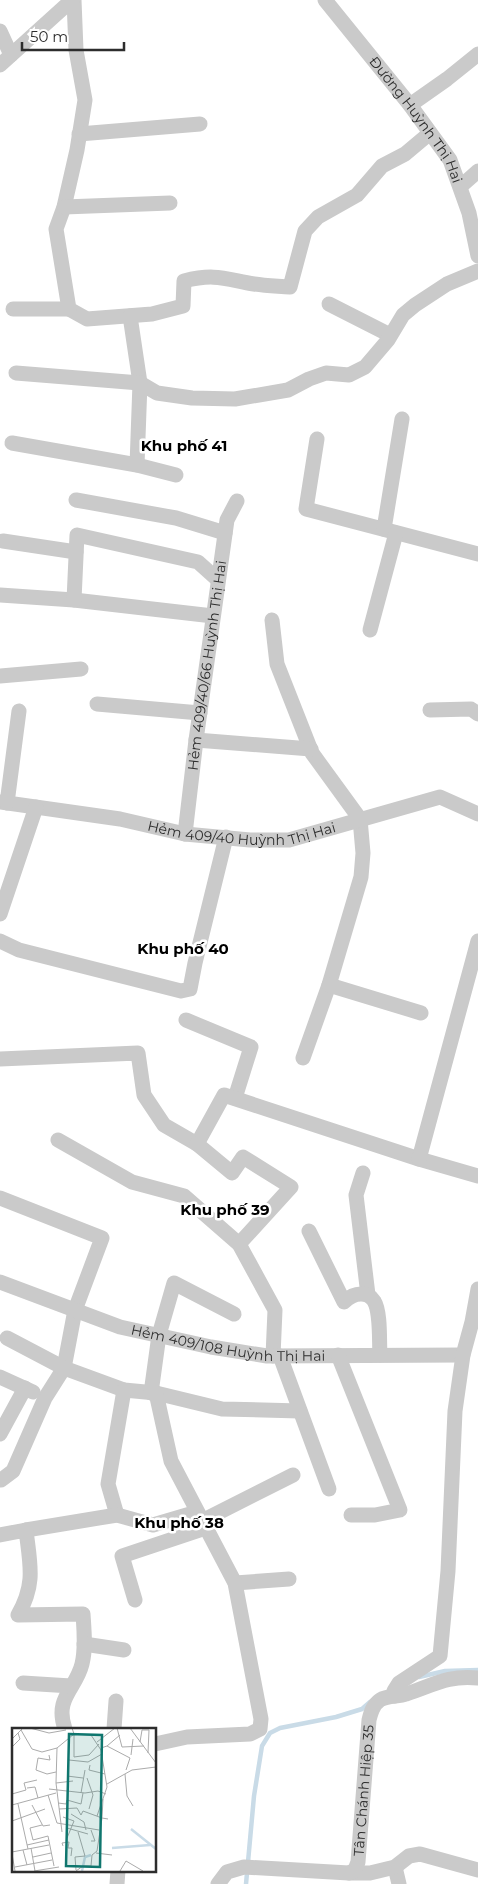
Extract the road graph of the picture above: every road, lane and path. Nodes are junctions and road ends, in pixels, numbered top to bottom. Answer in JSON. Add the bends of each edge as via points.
{"nodes":[{"id":1,"x":73,"y":0,"type":"edge"},
{"id":2,"x":325,"y":0,"type":"edge"},
{"id":3,"x":0,"y":30,"type":"edge"},
{"id":4,"x":478,"y":54,"type":"edge"},
{"id":5,"x":6,"y":60,"type":"edge"},
{"id":6,"x":410,"y":105,"type":"junction"},
{"id":7,"x":200,"y":124,"type":"dead end"},
{"id":8,"x":430,"y":133,"type":"junction"},
{"id":9,"x":80,"y":134,"type":"junction"},
{"id":10,"x":478,"y":171,"type":"edge"},
{"id":11,"x":461,"y":186,"type":"junction"},
{"id":12,"x":170,"y":202,"type":"dead end"},
{"id":13,"x":64,"y":207,"type":"junction"},
{"id":14,"x":478,"y":256,"type":"edge"},
{"id":15,"x":478,"y":271,"type":"edge"},
{"id":16,"x":329,"y":304,"type":"dead end"},
{"id":17,"x":13,"y":309,"type":"dead end"},
{"id":18,"x":69,"y":309,"type":"junction"},
{"id":19,"x":130,"y":316,"type":"junction"},
{"id":20,"x":390,"y":335,"type":"junction"},
{"id":21,"x":16,"y":373,"type":"dead end"},
{"id":22,"x":140,"y":383,"type":"junction"},
{"id":23,"x":402,"y":419,"type":"dead end"},
{"id":24,"x":317,"y":439,"type":"dead end"},
{"id":25,"x":12,"y":443,"type":"dead end"},
{"id":26,"x":137,"y":466,"type":"junction"},
{"id":27,"x":176,"y":474,"type":"dead end"},
{"id":28,"x":76,"y":500,"type":"dead end"},
{"id":29,"x":237,"y":501,"type":"dead end"},
{"id":30,"x":390,"y":531,"type":"junction"},
{"id":31,"x":225,"y":533,"type":"junction"},
{"id":32,"x":3,"y":540,"type":"dead end"},
{"id":33,"x":76,"y":552,"type":"junction"},
{"id":34,"x":478,"y":554,"type":"edge"},
{"id":35,"x":218,"y":580,"type":"junction"},
{"id":36,"x":0,"y":595,"type":"edge"},
{"id":37,"x":74,"y":600,"type":"junction"},
{"id":38,"x":213,"y":616,"type":"junction"},
{"id":39,"x":272,"y":620,"type":"dead end"},
{"id":40,"x":370,"y":630,"type":"dead end"},
{"id":41,"x":81,"y":669,"type":"dead end"},
{"id":42,"x":0,"y":676,"type":"edge"},
{"id":43,"x":97,"y":704,"type":"dead end"},
{"id":44,"x":430,"y":710,"type":"dead end"},
{"id":45,"x":19,"y":711,"type":"dead end"},
{"id":46,"x":200,"y":713,"type":"junction"},
{"id":47,"x":478,"y":714,"type":"edge"},
{"id":48,"x":196,"y":740,"type":"junction"},
{"id":49,"x":311,"y":749,"type":"junction"},
{"id":50,"x":3,"y":802,"type":"edge"},
{"id":51,"x":36,"y":807,"type":"junction"},
{"id":52,"x":478,"y":814,"type":"edge"},
{"id":53,"x":360,"y":819,"type":"junction"},
{"id":54,"x":185,"y":834,"type":"junction"},
{"id":55,"x":226,"y":837,"type":"junction"},
{"id":56,"x":0,"y":914,"type":"edge"},
{"id":57,"x":0,"y":941,"type":"edge"},
{"id":58,"x":478,"y":941,"type":"edge"},
{"id":59,"x":329,"y":985,"type":"junction"},
{"id":60,"x":421,"y":1013,"type":"dead end"},
{"id":61,"x":186,"y":1020,"type":"dead end"},
{"id":62,"x":303,"y":1058,"type":"dead end"},
{"id":63,"x":0,"y":1059,"type":"edge"},
{"id":64,"x":235,"y":1098,"type":"junction"},
{"id":65,"x":58,"y":1140,"type":"dead end"},
{"id":66,"x":197,"y":1144,"type":"junction"},
{"id":67,"x":419,"y":1159,"type":"junction"},
{"id":68,"x":363,"y":1173,"type":"dead end"},
{"id":69,"x":478,"y":1176,"type":"edge"},
{"id":70,"x":0,"y":1198,"type":"edge"},
{"id":71,"x":309,"y":1231,"type":"dead end"},
{"id":72,"x":239,"y":1244,"type":"junction"},
{"id":73,"x":0,"y":1282,"type":"edge"},
{"id":74,"x":478,"y":1289,"type":"edge"},
{"id":75,"x":368,"y":1295,"type":"junction"},
{"id":76,"x":75,"y":1310,"type":"junction"},
{"id":77,"x":234,"y":1314,"type":"dead end"},
{"id":78,"x":475,"y":1322,"type":"edge"},
{"id":79,"x":159,"y":1335,"type":"junction"},
{"id":80,"x":7,"y":1338,"type":"dead end"},
{"id":81,"x":338,"y":1355,"type":"junction"},
{"id":82,"x":380,"y":1355,"type":"junction"},
{"id":83,"x":463,"y":1355,"type":"junction"},
{"id":84,"x":276,"y":1356,"type":"junction"},
{"id":85,"x":64,"y":1368,"type":"junction"},
{"id":86,"x":0,"y":1377,"type":"edge"},
{"id":87,"x":25,"y":1388,"type":"junction"},
{"id":88,"x":124,"y":1390,"type":"junction"},
{"id":89,"x":154,"y":1393,"type":"junction"},
{"id":90,"x":45,"y":1398,"type":"junction"},
{"id":91,"x":300,"y":1411,"type":"junction"},
{"id":92,"x":0,"y":1434,"type":"edge"},
{"id":93,"x":294,"y":1475,"type":"dead end"},
{"id":94,"x":1,"y":1480,"type":"dead end"},
{"id":95,"x":329,"y":1489,"type":"dead end"},
{"id":96,"x":117,"y":1515,"type":"junction"},
{"id":97,"x":351,"y":1516,"type":"dead end"},
{"id":98,"x":202,"y":1520,"type":"junction"},
{"id":99,"x":26,"y":1530,"type":"junction"},
{"id":100,"x":0,"y":1535,"type":"edge"},
{"id":101,"x":290,"y":1579,"type":"dead end"},
{"id":102,"x":235,"y":1583,"type":"junction"},
{"id":103,"x":135,"y":1600,"type":"dead end"},
{"id":104,"x":84,"y":1644,"type":"junction"},
{"id":105,"x":124,"y":1650,"type":"dead end"},
{"id":106,"x":478,"y":1678,"type":"edge"},
{"id":107,"x":23,"y":1683,"type":"dead end"},
{"id":108,"x":71,"y":1686,"type":"junction"},
{"id":109,"x":397,"y":1689,"type":"junction"},
{"id":110,"x":116,"y":1701,"type":"dead end"},
{"id":111,"x":65,"y":1728,"type":"edge"},
{"id":112,"x":114,"y":1728,"type":"edge"},
{"id":113,"x":156,"y":1744,"type":"edge"},
{"id":114,"x":395,"y":1867,"type":"junction"},
{"id":115,"x":478,"y":1870,"type":"edge"},
{"id":116,"x":350,"y":1873,"type":"junction"},
{"id":117,"x":218,"y":1884,"type":"edge"},
{"id":118,"x":399,"y":1884,"type":"edge"}],
"edges":[{"from":1,"to":5,"type":"street"},
{"from":1,"to":9,"type":"street","via":[[76,50],[85,100]]},
{"from":2,"to":6,"type":"street","name":"Đường Huỳnh Thị Hai"},
{"from":3,"to":5,"type":"street"},
{"from":4,"to":6,"type":"street"},
{"from":6,"to":8,"type":"street","name":"Đường Huỳnh Thị Hai"},
{"from":7,"to":9,"type":"street"},
{"from":8,"to":11,"type":"street","name":"Đường Huỳnh Thị Hai","via":[[450,160]]},
{"from":8,"to":19,"type":"street","via":[[406,154],[382,166],[357,195],[318,217],[305,230],[290,287],[255,285],[225,277],[202,277],[184,281],[183,306]]},
{"from":9,"to":13,"type":"street"},
{"from":10,"to":11,"type":"street"},
{"from":11,"to":14,"type":"street","name":"Đường Huỳnh Thị Hai"},
{"from":12,"to":13,"type":"street"},
{"from":13,"to":18,"type":"street","via":[[56,229]]},
{"from":15,"to":20,"type":"street","via":[[447,284],[415,304]]},
{"from":16,"to":20,"type":"street"},
{"from":17,"to":18,"type":"street"},
{"from":18,"to":19,"type":"street","via":[[87,319]]},
{"from":19,"to":22,"type":"street"},
{"from":20,"to":22,"type":"street","via":[[365,368],[349,375],[326,373],[288,390],[235,399],[192,398],[157,393]]},
{"from":21,"to":22,"type":"street"},
{"from":22,"to":26,"type":"street"},
{"from":23,"to":30,"type":"street"},
{"from":24,"to":30,"type":"street","via":[[306,509]]},
{"from":25,"to":26,"type":"street"},
{"from":26,"to":27,"type":"street"},
{"from":28,"to":31,"type":"street","via":[[176,518]]},
{"from":29,"to":31,"type":"street","name":"Hẻm 409/40/66 Huỳnh Thị Hai","via":[[227,520]]},
{"from":30,"to":34,"type":"street"},
{"from":30,"to":40,"type":"street"},
{"from":31,"to":35,"type":"street","name":"Hẻm 409/40/66 Huỳnh Thị Hai"},
{"from":32,"to":33,"type":"street"},
{"from":33,"to":35,"type":"street","via":[[77,535],[198,562]]},
{"from":33,"to":37,"type":"street"},
{"from":35,"to":38,"type":"street","name":"Hẻm 409/40/66 Huỳnh Thị Hai"},
{"from":36,"to":37,"type":"street"},
{"from":37,"to":38,"type":"street"},
{"from":38,"to":46,"type":"street","name":"Hẻm 409/40/66 Huỳnh Thị Hai"},
{"from":39,"to":49,"type":"street","via":[[277,664]]},
{"from":41,"to":42,"type":"street"},
{"from":43,"to":46,"type":"street"},
{"from":44,"to":47,"type":"street","via":[[471,709]]},
{"from":45,"to":50,"type":"street"},
{"from":46,"to":48,"type":"street","name":"Hẻm 409/40/66 Huỳnh Thị Hai"},
{"from":48,"to":49,"type":"street"},
{"from":48,"to":54,"type":"street","name":"Hẻm 409/40/66 Huỳnh Thị Hai"},
{"from":49,"to":53,"type":"street"},
{"from":50,"to":51,"type":"street","name":"Hẻm 409/40 Huỳnh Thị Hai"},
{"from":51,"to":54,"type":"street","name":"Hẻm 409/40 Huỳnh Thị Hai","via":[[120,819]]},
{"from":51,"to":56,"type":"street"},
{"from":52,"to":53,"type":"street","name":"Hẻm 409/40 Huỳnh Thị Hai","via":[[440,797]]},
{"from":53,"to":55,"type":"street","name":"Hẻm 409/40 Huỳnh Thị Hai","via":[[289,840]]},
{"from":53,"to":59,"type":"street","via":[[361,877]]},
{"from":54,"to":55,"type":"street","name":"Hẻm 409/40 Huỳnh Thị Hai"},
{"from":55,"to":57,"type":"street","via":[[190,989],[171,989],[19,950]]},
{"from":58,"to":67,"type":"street"},
{"from":59,"to":60,"type":"street"},
{"from":59,"to":62,"type":"street"},
{"from":61,"to":64,"type":"street","via":[[251,1047]]},
{"from":63,"to":66,"type":"street","via":[[138,1053],[144,1095],[164,1125]]},
{"from":64,"to":66,"type":"street","via":[[224,1095]]},
{"from":64,"to":67,"type":"street"},
{"from":65,"to":72,"type":"street","via":[[132,1182],[184,1196]]},
{"from":66,"to":72,"type":"street","via":[[232,1173],[243,1157],[291,1187]]},
{"from":67,"to":69,"type":"street"},
{"from":68,"to":75,"type":"street","via":[[356,1195]]},
{"from":70,"to":76,"type":"street","via":[[102,1238]]},
{"from":71,"to":75,"type":"street","via":[[344,1302],[355,1294]]},
{"from":72,"to":84,"type":"street","via":[[275,1310]]},
{"from":73,"to":76,"type":"street","name":"Hẻm 409/108 Huỳnh Thị Hai"},
{"from":74,"to":78,"type":"street"},
{"from":75,"to":82,"type":"street","via":[[374,1300],[377,1310]]},
{"from":76,"to":79,"type":"street","name":"Hẻm 409/108 Huỳnh Thị Hai","via":[[120,1327]]},
{"from":76,"to":85,"type":"street"},
{"from":77,"to":79,"type":"street","via":[[174,1283]]},
{"from":78,"to":83,"type":"street"},
{"from":79,"to":84,"type":"street","name":"Hẻm 409/108 Huỳnh Thị Hai","via":[[211,1347]]},
{"from":79,"to":89,"type":"street"},
{"from":80,"to":85,"type":"street"},
{"from":81,"to":82,"type":"street","name":"Hẻm 409/108 Huỳnh Thị Hai"},
{"from":81,"to":84,"type":"street","name":"Hẻm 409/108 Huỳnh Thị Hai"},
{"from":81,"to":97,"type":"street","via":[[400,1510]]},
{"from":82,"to":83,"type":"street","name":"Hẻm 409/108 Huỳnh Thị Hai"},
{"from":83,"to":109,"type":"street","via":[[455,1411],[448,1571],[440,1656]]},
{"from":84,"to":91,"type":"street"},
{"from":85,"to":88,"type":"street"},
{"from":85,"to":90,"type":"street"},
{"from":86,"to":87,"type":"street"},
{"from":87,"to":90,"type":"street"},
{"from":87,"to":92,"type":"street"},
{"from":88,"to":89,"type":"street"},
{"from":88,"to":96,"type":"street","via":[[108,1484]]},
{"from":89,"to":91,"type":"street","via":[[222,1409]]},
{"from":89,"to":98,"type":"street","via":[[171,1461]]},
{"from":90,"to":94,"type":"street","via":[[13,1471]]},
{"from":91,"to":95,"type":"street"},
{"from":93,"to":98,"type":"street"},
{"from":96,"to":98,"type":"street","via":[[153,1525]]},
{"from":96,"to":99,"type":"street"},
{"from":98,"to":102,"type":"street"},
{"from":98,"to":103,"type":"street","via":[[122,1556]]},
{"from":99,"to":100,"type":"street"},
{"from":99,"to":104,"type":"street","via":[[30,1583],[28,1596],[18,1615],[83,1614]]},
{"from":101,"to":102,"type":"street"},
{"from":102,"to":113,"type":"street","via":[[261,1719],[260,1729],[250,1734],[182,1738]]},
{"from":104,"to":105,"type":"street"},
{"from":104,"to":108,"type":"street","via":[[81,1668]]},
{"from":106,"to":109,"type":"street","name":"Tân Chánh Hiệp 35","via":[[437,1681],[406,1694]]},
{"from":107,"to":108,"type":"street"},
{"from":108,"to":111,"type":"street","via":[[63,1707]]},
{"from":109,"to":116,"type":"street","name":"Tân Chánh Hiệp 35","via":[[380,1700],[371,1712],[358,1862]]},
{"from":110,"to":112,"type":"street"},
{"from":114,"to":115,"type":"street","via":[[409,1856],[420,1854]]},
{"from":114,"to":116,"type":"street","via":[[370,1873]]},
{"from":114,"to":118,"type":"street"},
{"from":116,"to":117,"type":"street","name":"Tân Chánh Hiệp 35","via":[[251,1868],[227,1872]]}]}
